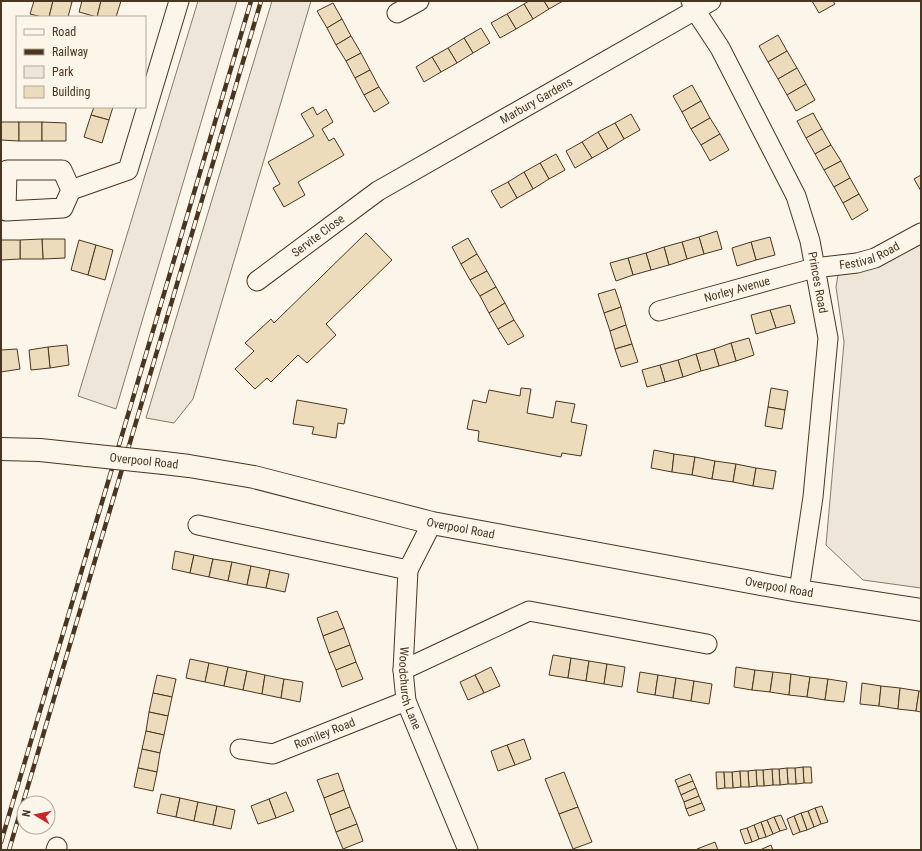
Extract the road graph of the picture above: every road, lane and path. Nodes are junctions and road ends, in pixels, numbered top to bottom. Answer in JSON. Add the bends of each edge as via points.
{"nodes":[{"id":1,"x":179,"y":1,"type":"edge"},
{"id":2,"x":419,"y":1,"type":"edge"},
{"id":3,"x":699,"y":4,"type":"edge"},
{"id":4,"x":397,"y":13,"type":"dead end"},
{"id":5,"x":71,"y":190,"type":"dead end"},
{"id":6,"x":378,"y":190,"type":"joint"},
{"id":7,"x":921,"y":233,"type":"edge"},
{"id":8,"x":814,"y":268,"type":"junction"},
{"id":9,"x":257,"y":281,"type":"dead end"},
{"id":10,"x":659,"y":311,"type":"dead end"},
{"id":11,"x":1,"y":449,"type":"edge"},
{"id":12,"x":432,"y":523,"type":"junction"},
{"id":13,"x":198,"y":525,"type":"dead end"},
{"id":14,"x":408,"y":570,"type":"junction"},
{"id":15,"x":799,"y":591,"type":"junction"},
{"id":16,"x":921,"y":610,"type":"edge"},
{"id":17,"x":707,"y":644,"type":"dead end"},
{"id":18,"x":402,"y":670,"type":"junction"},
{"id":19,"x":406,"y":701,"type":"junction"},
{"id":20,"x":240,"y":749,"type":"dead end"},
{"id":21,"x":468,"y":850,"type":"edge"}],
"edges":[{"from":1,"to":5,"type":"street","via":[[128,170]]},
{"from":2,"to":4,"type":"street"},
{"from":3,"to":6,"type":"street","name":"Marbury Gardens"},
{"from":3,"to":8,"type":"street","name":"Princes Road","via":[[796,196],[810,241]]},
{"from":6,"to":9,"type":"street","name":"Servite Close"},
{"from":7,"to":8,"type":"street","name":"Festival Road","via":[[875,258],[857,263]]},
{"from":8,"to":10,"type":"street","name":"Norley Avenue"},
{"from":8,"to":15,"type":"street","name":"Princes Road","via":[[828,338],[813,497]]},
{"from":11,"to":12,"type":"main road","name":"Overpool Road","bridge":true,"via":[[87,454],[190,466],[254,477]]},
{"from":12,"to":14,"type":"street","name":"Woodchurch Lane"},
{"from":12,"to":15,"type":"main road","name":"Overpool Road"},
{"from":13,"to":14,"type":"street"},
{"from":14,"to":18,"type":"street","name":"Woodchurch Lane"},
{"from":15,"to":16,"type":"main road","name":"Overpool Road"},
{"from":17,"to":18,"type":"street","via":[[529,611]]},
{"from":18,"to":19,"type":"street","name":"Woodchurch Lane"},
{"from":19,"to":20,"type":"street","name":"Romiley Road","via":[[274,754]]},
{"from":19,"to":21,"type":"street","name":"Woodchurch Lane"}]}
